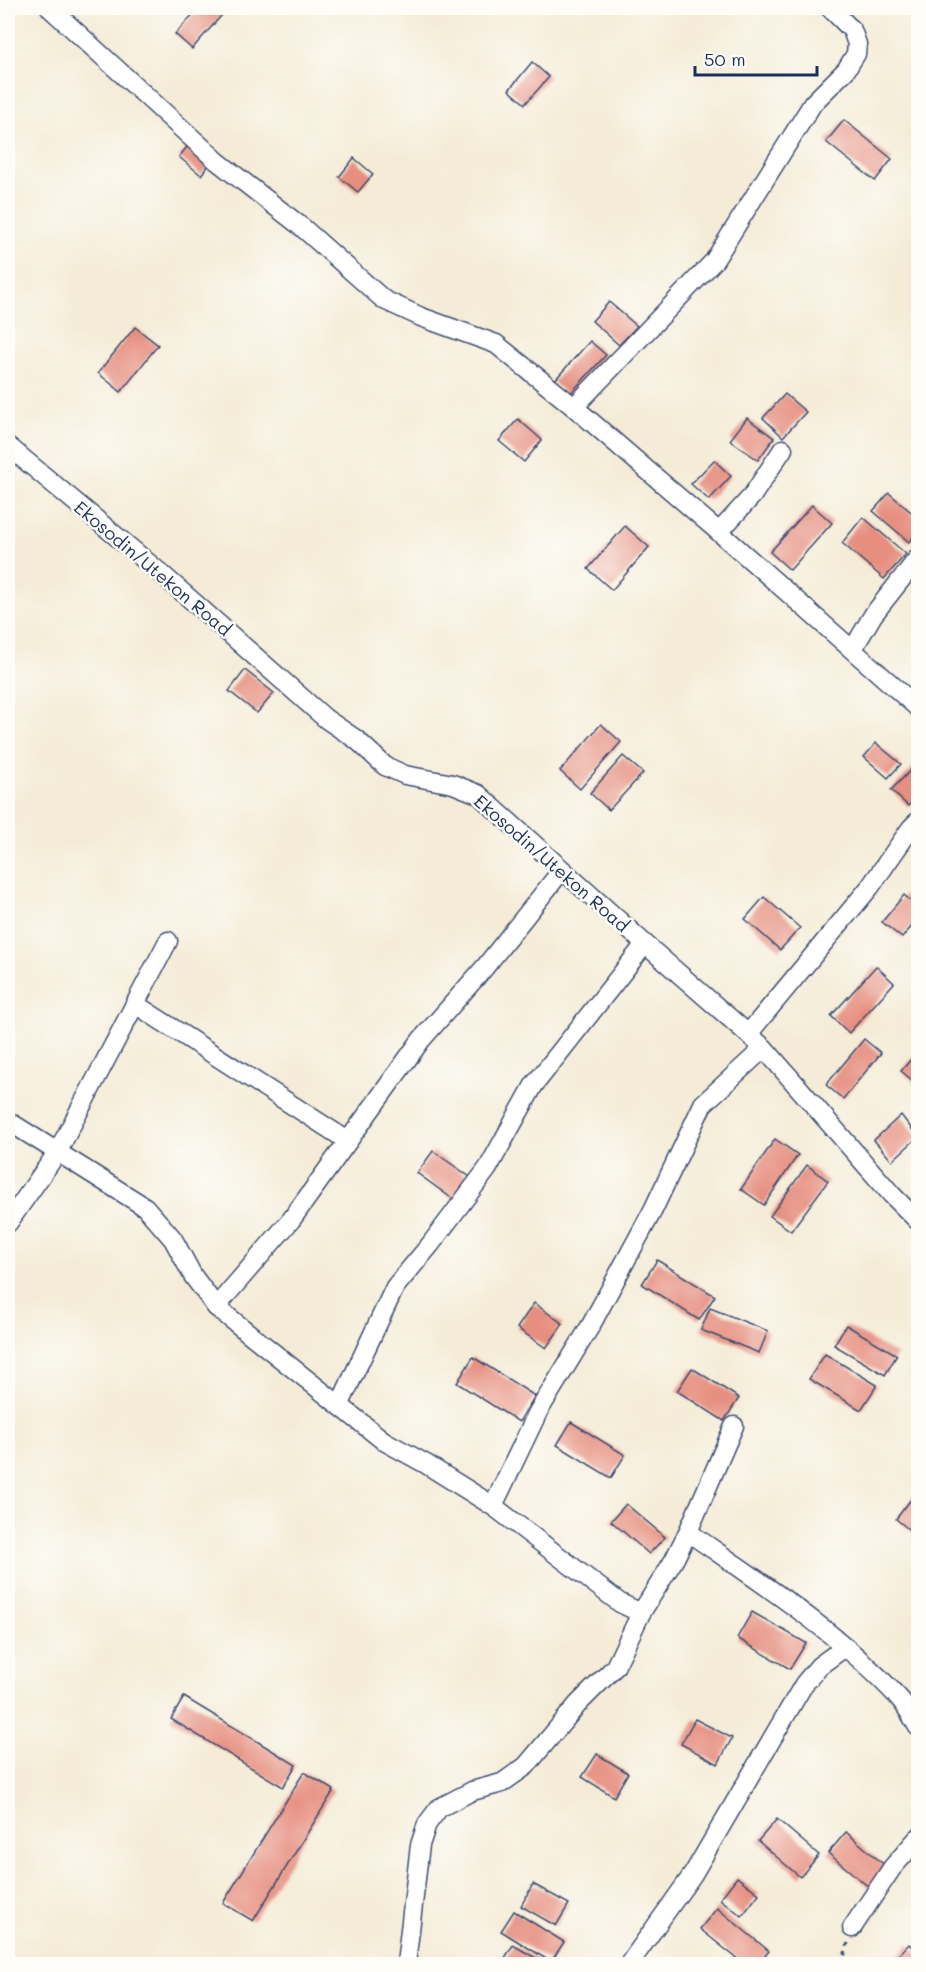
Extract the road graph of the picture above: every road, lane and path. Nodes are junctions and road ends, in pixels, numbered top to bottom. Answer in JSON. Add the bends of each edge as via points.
{"nodes":[{"id":1,"x":50,"y":8,"type":"edge"},
{"id":2,"x":830,"y":8,"type":"edge"},
{"id":3,"x":574,"y":407,"type":"junction"},
{"id":4,"x":8,"y":446,"type":"edge"},
{"id":5,"x":783,"y":449,"type":"dead end"},
{"id":6,"x":719,"y":532,"type":"junction"},
{"id":7,"x":918,"y":558,"type":"edge"},
{"id":8,"x":853,"y":649,"type":"junction"},
{"id":9,"x":918,"y":708,"type":"edge"},
{"id":10,"x":918,"y":821,"type":"edge"},
{"id":11,"x":562,"y":870,"type":"junction"},
{"id":12,"x":168,"y":941,"type":"dead end"},
{"id":13,"x":645,"y":944,"type":"junction"},
{"id":14,"x":135,"y":1004,"type":"junction"},
{"id":15,"x":748,"y":1034,"type":"junction"},
{"id":16,"x":764,"y":1048,"type":"junction"},
{"id":17,"x":8,"y":1121,"type":"edge"},
{"id":18,"x":348,"y":1141,"type":"junction"},
{"id":19,"x":57,"y":1153,"type":"junction"},
{"id":20,"x":918,"y":1221,"type":"edge"},
{"id":21,"x":8,"y":1223,"type":"edge"},
{"id":22,"x":216,"y":1307,"type":"junction"},
{"id":23,"x":340,"y":1404,"type":"junction"},
{"id":24,"x":734,"y":1426,"type":"dead end"},
{"id":25,"x":493,"y":1506,"type":"junction"},
{"id":26,"x":688,"y":1532,"type":"junction"},
{"id":27,"x":641,"y":1613,"type":"junction"},
{"id":28,"x":845,"y":1647,"type":"junction"},
{"id":29,"x":918,"y":1727,"type":"edge"},
{"id":30,"x":918,"y":1838,"type":"edge"},
{"id":31,"x":852,"y":1928,"type":"joint"},
{"id":32,"x":406,"y":1965,"type":"edge"},
{"id":33,"x":629,"y":1965,"type":"edge"},
{"id":34,"x":842,"y":1965,"type":"edge"}],
"edges":[{"from":1,"to":3,"type":"street","via":[[218,161],[303,228],[384,300],[496,344]]},
{"from":2,"to":3,"type":"street","via":[[852,30],[857,44],[846,70],[813,104],[714,261]]},
{"from":3,"to":6,"type":"street"},
{"from":4,"to":11,"type":"street","name":"Ekosodin/Utekon Road","via":[[385,766],[478,794]]},
{"from":5,"to":6,"type":"street","via":[[752,495]]},
{"from":6,"to":8,"type":"street"},
{"from":7,"to":8,"type":"street","via":[[873,615]]},
{"from":8,"to":9,"type":"street"},
{"from":10,"to":15,"type":"street","via":[[870,887]]},
{"from":11,"to":13,"type":"street","name":"Ekosodin/Utekon Road"},
{"from":11,"to":18,"type":"street","via":[[421,1040]]},
{"from":12,"to":14,"type":"street"},
{"from":13,"to":15,"type":"street","name":"Ekosodin/Utekon Road"},
{"from":13,"to":23,"type":"street","via":[[534,1085],[488,1168],[395,1287]]},
{"from":14,"to":18,"type":"street"},
{"from":14,"to":19,"type":"street"},
{"from":15,"to":16,"type":"street","name":"Ekosodin/Utekon Road"},
{"from":16,"to":20,"type":"street","name":"Ekosodin/Utekon Road"},
{"from":16,"to":25,"type":"street","via":[[703,1104],[653,1210],[591,1325],[538,1412]]},
{"from":17,"to":19,"type":"street"},
{"from":18,"to":22,"type":"street","via":[[291,1220]]},
{"from":19,"to":21,"type":"street"},
{"from":19,"to":22,"type":"street","via":[[145,1207],[173,1239]]},
{"from":22,"to":23,"type":"street"},
{"from":23,"to":25,"type":"street","via":[[384,1441]]},
{"from":24,"to":26,"type":"street"},
{"from":25,"to":27,"type":"street","via":[[620,1603]]},
{"from":26,"to":27,"type":"street"},
{"from":26,"to":28,"type":"street"},
{"from":27,"to":32,"type":"street","via":[[615,1666],[526,1766],[502,1783],[472,1791],[439,1808],[427,1824],[420,1845]]},
{"from":28,"to":29,"type":"street","via":[[899,1698]]},
{"from":28,"to":33,"type":"street","via":[[819,1666],[804,1684],[693,1874]]},
{"from":30,"to":31,"type":"street","via":[[892,1868]]},
{"from":31,"to":34,"type":"path"}]}
